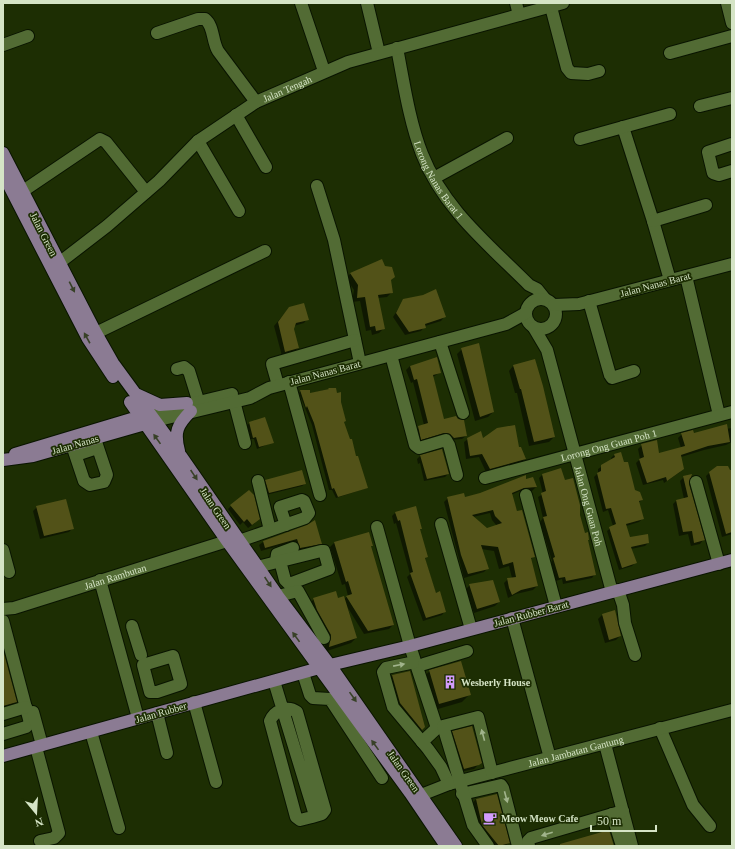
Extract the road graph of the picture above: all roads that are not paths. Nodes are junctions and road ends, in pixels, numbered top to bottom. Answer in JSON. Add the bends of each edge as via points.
{"nodes":[{"id":1,"x":301,"y":3,"type":"edge"},
{"id":2,"x":367,"y":3,"type":"edge"},
{"id":3,"x":563,"y":3,"type":"edge"},
{"id":4,"x":727,"y":3,"type":"edge"},
{"id":5,"x":551,"y":7,"type":"junction"},
{"id":6,"x":518,"y":9,"type":"edge"},
{"id":7,"x":732,"y":22,"type":"edge"},
{"id":8,"x":157,"y":33,"type":"dead end"},
{"id":9,"x":28,"y":36,"type":"dead end"},
{"id":10,"x":732,"y":36,"type":"edge"},
{"id":11,"x":3,"y":45,"type":"edge"},
{"id":12,"x":397,"y":48,"type":"junction"},
{"id":13,"x":379,"y":53,"type":"junction"},
{"id":14,"x":670,"y":53,"type":"dead end"},
{"id":15,"x":324,"y":71,"type":"junction"},
{"id":16,"x":599,"y":71,"type":"dead end"},
{"id":17,"x":732,"y":98,"type":"edge"},
{"id":18,"x":256,"y":102,"type":"junction"},
{"id":19,"x":700,"y":106,"type":"dead end"},
{"id":20,"x":670,"y":114,"type":"dead end"},
{"id":21,"x":236,"y":115,"type":"junction"},
{"id":22,"x":623,"y":127,"type":"junction"},
{"id":23,"x":507,"y":138,"type":"dead end"},
{"id":24,"x":580,"y":139,"type":"dead end"},
{"id":25,"x":198,"y":141,"type":"junction"},
{"id":26,"x":732,"y":144,"type":"edge"},
{"id":27,"x":3,"y":152,"type":"edge"},
{"id":28,"x":266,"y":167,"type":"dead end"},
{"id":29,"x":732,"y":171,"type":"edge"},
{"id":30,"x":3,"y":174,"type":"edge"},
{"id":31,"x":434,"y":178,"type":"junction"},
{"id":32,"x":316,"y":186,"type":"dead end"},
{"id":33,"x":13,"y":192,"type":"edge"},
{"id":34,"x":146,"y":192,"type":"junction"},
{"id":35,"x":706,"y":205,"type":"dead end"},
{"id":36,"x":239,"y":211,"type":"dead end"},
{"id":37,"x":653,"y":220,"type":"junction"},
{"id":38,"x":265,"y":251,"type":"dead end"},
{"id":39,"x":59,"y":263,"type":"junction"},
{"id":40,"x":732,"y":264,"type":"edge"},
{"id":41,"x":686,"y":276,"type":"junction"},
{"id":42,"x":670,"y":280,"type":"junction"},
{"id":43,"x":529,"y":285,"type":"junction"},
{"id":44,"x":549,"y":302,"type":"junction"},
{"id":45,"x":584,"y":302,"type":"junction"},
{"id":46,"x":529,"y":308,"type":"junction"},
{"id":47,"x":554,"y":322,"type":"junction"},
{"id":48,"x":506,"y":324,"type":"junction"},
{"id":49,"x":533,"y":327,"type":"junction"},
{"id":50,"x":96,"y":333,"type":"junction"},
{"id":51,"x":355,"y":340,"type":"junction"},
{"id":52,"x":440,"y":342,"type":"junction"},
{"id":53,"x":547,"y":350,"type":"junction"},
{"id":54,"x":392,"y":355,"type":"junction"},
{"id":55,"x":360,"y":363,"type":"junction"},
{"id":56,"x":177,"y":368,"type":"dead end"},
{"id":57,"x":634,"y":371,"type":"dead end"},
{"id":58,"x":279,"y":385,"type":"junction"},
{"id":59,"x":135,"y":394,"type":"junction"},
{"id":60,"x":234,"y":401,"type":"junction"},
{"id":61,"x":192,"y":405,"type":"junction"},
{"id":62,"x":732,"y":412,"type":"edge"},
{"id":63,"x":464,"y":413,"type":"dead end"},
{"id":64,"x":719,"y":415,"type":"junction"},
{"id":65,"x":148,"y":419,"type":"junction"},
{"id":66,"x":96,"y":443,"type":"junction"},
{"id":67,"x":245,"y":444,"type":"dead end"},
{"id":68,"x":74,"y":450,"type":"junction"},
{"id":69,"x":575,"y":454,"type":"junction"},
{"id":70,"x":181,"y":456,"type":"junction"},
{"id":71,"x":3,"y":459,"type":"edge"},
{"id":72,"x":457,"y":474,"type":"dead end"},
{"id":73,"x":485,"y":478,"type":"dead end"},
{"id":74,"x":258,"y":481,"type":"dead end"},
{"id":75,"x":696,"y":482,"type":"dead end"},
{"id":76,"x":320,"y":495,"type":"dead end"},
{"id":77,"x":526,"y":495,"type":"dead end"},
{"id":78,"x":441,"y":524,"type":"dead end"},
{"id":79,"x":286,"y":525,"type":"dead end"},
{"id":80,"x":377,"y":526,"type":"dead end"},
{"id":81,"x":270,"y":530,"type":"junction"},
{"id":82,"x":233,"y":541,"type":"junction"},
{"id":83,"x":292,"y":548,"type":"dead end"},
{"id":84,"x":3,"y":550,"type":"edge"},
{"id":85,"x":732,"y":560,"type":"edge"},
{"id":86,"x":719,"y":564,"type":"junction"},
{"id":87,"x":257,"y":566,"type":"junction"},
{"id":88,"x":9,"y":572,"type":"dead end"},
{"id":89,"x":100,"y":580,"type":"junction"},
{"id":90,"x":615,"y":591,"type":"junction"},
{"id":91,"x":278,"y":596,"type":"junction"},
{"id":92,"x":556,"y":606,"type":"junction"},
{"id":93,"x":3,"y":609,"type":"edge"},
{"id":94,"x":512,"y":618,"type":"junction"},
{"id":95,"x":3,"y":621,"type":"edge"},
{"id":96,"x":132,"y":626,"type":"dead end"},
{"id":97,"x":471,"y":629,"type":"junction"},
{"id":98,"x":324,"y":638,"type":"dead end"},
{"id":99,"x":414,"y":645,"type":"junction"},
{"id":100,"x":7,"y":646,"type":"edge"},
{"id":101,"x":466,"y":651,"type":"dead end"},
{"id":102,"x":120,"y":653,"type":"junction"},
{"id":103,"x":635,"y":655,"type":"dead end"},
{"id":104,"x":18,"y":656,"type":"dead end"},
{"id":105,"x":419,"y":663,"type":"junction"},
{"id":106,"x":325,"y":667,"type":"junction"},
{"id":107,"x":303,"y":674,"type":"junction"},
{"id":108,"x":274,"y":681,"type":"junction"},
{"id":109,"x":157,"y":692,"type":"dead end"},
{"id":110,"x":194,"y":702,"type":"junction"},
{"id":111,"x":434,"y":704,"type":"dead end"},
{"id":112,"x":26,"y":707,"type":"junction"},
{"id":113,"x":283,"y":710,"type":"junction"},
{"id":114,"x":732,"y":710,"type":"edge"},
{"id":115,"x":159,"y":712,"type":"junction"},
{"id":116,"x":3,"y":714,"type":"edge"},
{"id":117,"x":138,"y":718,"type":"junction"},
{"id":118,"x":440,"y":727,"type":"junction"},
{"id":119,"x":660,"y":728,"type":"junction"},
{"id":120,"x":91,"y":732,"type":"junction"},
{"id":121,"x":3,"y":734,"type":"edge"},
{"id":122,"x":422,"y":742,"type":"junction"},
{"id":123,"x":605,"y":744,"type":"junction"},
{"id":124,"x":39,"y":746,"type":"junction"},
{"id":125,"x":167,"y":753,"type":"dead end"},
{"id":126,"x":3,"y":756,"type":"edge"},
{"id":127,"x":550,"y":758,"type":"junction"},
{"id":128,"x":492,"y":773,"type":"junction"},
{"id":129,"x":382,"y":778,"type":"dead end"},
{"id":130,"x":216,"y":782,"type":"dead end"},
{"id":131,"x":454,"y":783,"type":"junction"},
{"id":132,"x":462,"y":794,"type":"junction"},
{"id":133,"x":421,"y":795,"type":"junction"},
{"id":134,"x":617,"y":813,"type":"junction"},
{"id":135,"x":710,"y":826,"type":"dead end"},
{"id":136,"x":119,"y":828,"type":"dead end"},
{"id":137,"x":40,"y":841,"type":"dead end"},
{"id":138,"x":446,"y":846,"type":"edge"},
{"id":139,"x":456,"y":846,"type":"edge"},
{"id":140,"x":488,"y":846,"type":"edge"},
{"id":141,"x":518,"y":846,"type":"edge"},
{"id":142,"x":528,"y":846,"type":"edge"},
{"id":143,"x":622,"y":846,"type":"edge"},
{"id":144,"x":632,"y":846,"type":"edge"}],
"edges":[{"from":1,"to":15,"type":"street"},
{"from":2,"to":13,"type":"street"},
{"from":3,"to":5,"type":"street","name":"Jalan Tengah"},
{"from":4,"to":7,"type":"street"},
{"from":5,"to":6,"type":"street","name":"Jalan Tengah"},
{"from":5,"to":16,"type":"street","via":[[567,68],[571,73],[588,74]]},
{"from":6,"to":12,"type":"street","name":"Jalan Tengah"},
{"from":8,"to":18,"type":"street","via":[[205,19],[209,22],[218,51]]},
{"from":9,"to":11,"type":"street"},
{"from":10,"to":14,"type":"street"},
{"from":12,"to":13,"type":"street","name":"Jalan Tengah"},
{"from":12,"to":31,"type":"street","name":"Lorong Nanas Barat 1","via":[[413,125]]},
{"from":13,"to":15,"type":"street","name":"Jalan Tengah"},
{"from":15,"to":18,"type":"street","name":"Jalan Tengah"},
{"from":17,"to":19,"type":"street"},
{"from":18,"to":21,"type":"street","name":"Jalan Tengah"},
{"from":20,"to":22,"type":"street"},
{"from":21,"to":25,"type":"street","name":"Jalan Tengah"},
{"from":21,"to":28,"type":"street"},
{"from":22,"to":24,"type":"street"},
{"from":22,"to":37,"type":"street"},
{"from":23,"to":31,"type":"street"},
{"from":25,"to":34,"type":"street","name":"Jalan Tengah"},
{"from":25,"to":36,"type":"street"},
{"from":26,"to":29,"type":"street","via":[[708,152],[712,173],[719,175]]},
{"from":27,"to":33,"type":"main road","name":"Jalan Green"},
{"from":30,"to":33,"type":"main road","name":"Jalan Green"},
{"from":31,"to":43,"type":"street","name":"Lorong Nanas Barat 1","via":[[460,216]]},
{"from":32,"to":51,"type":"street","via":[[334,240]]},
{"from":33,"to":34,"type":"street","via":[[100,139],[106,142]]},
{"from":33,"to":39,"type":"main road","name":"Jalan Green"},
{"from":65,"to":33,"type":"main road","name":"Jalan Green","one_way":true,"via":[[88,339]]},
{"from":34,"to":39,"type":"street","name":"Jalan Tengah"},
{"from":35,"to":37,"type":"street"},
{"from":37,"to":42,"type":"street"},
{"from":38,"to":50,"type":"street"},
{"from":39,"to":50,"type":"main road","name":"Jalan Green","one_way":true},
{"from":40,"to":41,"type":"street","name":"Jalan Nanas Barat"},
{"from":41,"to":42,"type":"street","name":"Jalan Nanas Barat"},
{"from":41,"to":64,"type":"street"},
{"from":42,"to":45,"type":"street","name":"Jalan Nanas Barat"},
{"from":43,"to":44,"type":"street","name":"Lorong Nanas Barat 1","via":[[537,289]]},
{"from":43,"to":46,"type":"street"},
{"from":44,"to":45,"type":"street","name":"Jalan Nanas Barat"},
{"from":44,"to":46,"type":"street","via":[[541,299]]},
{"from":44,"to":47,"type":"street","via":[[557,314]]},
{"from":45,"to":47,"type":"street","name":"Jalan Nanas Barat"},
{"from":45,"to":57,"type":"street","via":[[612,378]]},
{"from":46,"to":48,"type":"street","name":"Jalan Nanas Barat"},
{"from":46,"to":49,"type":"street","via":[[527,318]]},
{"from":47,"to":49,"type":"street","via":[[543,329]]},
{"from":47,"to":53,"type":"street","name":"Jalan Ong Guan Poh"},
{"from":48,"to":49,"type":"street","name":"Jalan Nanas Barat"},
{"from":48,"to":52,"type":"street","name":"Jalan Nanas Barat"},
{"from":49,"to":53,"type":"street","name":"Jalan Ong Guan Poh"},
{"from":50,"to":59,"type":"main road","name":"Jalan Green"},
{"from":51,"to":55,"type":"street"},
{"from":51,"to":58,"type":"street","via":[[272,364]]},
{"from":52,"to":54,"type":"street","name":"Jalan Nanas Barat"},
{"from":52,"to":63,"type":"street"},
{"from":53,"to":69,"type":"street","name":"Jalan Ong Guan Poh"},
{"from":54,"to":55,"type":"street","name":"Jalan Nanas Barat"},
{"from":54,"to":72,"type":"street","via":[[415,446],[419,448],[446,440]]},
{"from":55,"to":58,"type":"street","name":"Jalan Nanas Barat"},
{"from":56,"to":61,"type":"street","via":[[184,367],[189,371]]},
{"from":58,"to":60,"type":"street","name":"Jalan Nanas Barat","via":[[250,398]]},
{"from":58,"to":61,"type":"street"},
{"from":58,"to":76,"type":"street"},
{"from":59,"to":61,"type":"main road","via":[[160,405]]},
{"from":59,"to":65,"type":"main road","name":"Jalan Green"},
{"from":60,"to":61,"type":"street","name":"Jalan Nanas Barat"},
{"from":60,"to":67,"type":"street"},
{"from":61,"to":65,"type":"street"},
{"from":61,"to":70,"type":"main road","via":[[177,429],[176,439]]},
{"from":62,"to":64,"type":"street","name":"Lorong Ong Guan Poh 1"},
{"from":64,"to":69,"type":"street","name":"Lorong Ong Guan Poh 1"},
{"from":65,"to":66,"type":"main road","name":"Jalan Nanas"},
{"from":65,"to":70,"type":"main road","name":"Jalan Green"},
{"from":65,"to":71,"type":"main road","name":"Jalan Nanas","via":[[31,448]]},
{"from":82,"to":65,"type":"main road","name":"Jalan Green","one_way":true},
{"from":66,"to":68,"type":"main road","name":"Jalan Nanas"},
{"from":66,"to":68,"type":"street","via":[[107,476],[104,482],[90,485],[84,481]]},
{"from":68,"to":71,"type":"main road","name":"Jalan Nanas"},
{"from":69,"to":73,"type":"street","name":"Lorong Ong Guan Poh 1"},
{"from":69,"to":90,"type":"street","name":"Jalan Ong Guan Poh"},
{"from":70,"to":82,"type":"main road","name":"Jalan Green","one_way":true},
{"from":74,"to":81,"type":"street"},
{"from":75,"to":86,"type":"street"},
{"from":77,"to":92,"type":"street"},
{"from":78,"to":97,"type":"street"},
{"from":79,"to":81,"type":"street","name":"Jalan Rambutan"},
{"from":80,"to":99,"type":"street"},
{"from":81,"to":82,"type":"street","name":"Jalan Rambutan"},
{"from":82,"to":87,"type":"main road","name":"Jalan Green"},
{"from":82,"to":89,"type":"street","name":"Jalan Rambutan"},
{"from":106,"to":82,"type":"main road","name":"Jalan Green","one_way":true},
{"from":83,"to":87,"type":"street","via":[[276,554],[278,561]]},
{"from":84,"to":88,"type":"street"},
{"from":85,"to":86,"type":"main road","name":"Jalan Rubber Barat"},
{"from":86,"to":90,"type":"main road","name":"Jalan Rubber Barat"},
{"from":87,"to":91,"type":"main road","name":"Jalan Green","one_way":true},
{"from":89,"to":93,"type":"street","name":"Jalan Rambutan","via":[[14,608]]},
{"from":89,"to":102,"type":"street"},
{"from":90,"to":92,"type":"main road","name":"Jalan Rubber Barat"},
{"from":90,"to":103,"type":"street","name":"Jalan Ong Guan Poh","via":[[623,605],[625,623]]},
{"from":91,"to":98,"type":"street","via":[[298,591]]},
{"from":91,"to":106,"type":"main road","name":"Jalan Green"},
{"from":92,"to":94,"type":"main road","name":"Jalan Rubber Barat"},
{"from":94,"to":97,"type":"main road","name":"Jalan Rubber Barat"},
{"from":94,"to":127,"type":"street"},
{"from":95,"to":100,"type":"street"},
{"from":96,"to":102,"type":"street","via":[[139,651]]},
{"from":97,"to":99,"type":"main road","name":"Jalan Rubber Barat"},
{"from":99,"to":105,"type":"street"},
{"from":99,"to":106,"type":"main road","name":"Jalan Rubber Barat"},
{"from":100,"to":112,"type":"street"},
{"from":101,"to":105,"type":"street"},
{"from":102,"to":117,"type":"street"},
{"from":104,"to":124,"type":"street"},
{"from":105,"to":111,"type":"street"},
{"from":105,"to":118,"type":"street"},
{"from":122,"to":105,"type":"street","one_way":true,"via":[[393,707],[382,672],[386,668]]},
{"from":106,"to":107,"type":"main road","name":"Jalan Rubber"},
{"from":106,"to":133,"type":"main road","name":"Jalan Green","one_way":true},
{"from":138,"to":106,"type":"main road","name":"Jalan Green","one_way":true},
{"from":107,"to":108,"type":"main road","name":"Jalan Rubber"},
{"from":107,"to":129,"type":"street","via":[[310,695],[313,698],[330,699]]},
{"from":108,"to":110,"type":"main road","name":"Jalan Rubber"},
{"from":108,"to":113,"type":"street"},
{"from":109,"to":115,"type":"street"},
{"from":110,"to":115,"type":"main road","name":"Jalan Rubber"},
{"from":110,"to":130,"type":"street"},
{"from":112,"to":116,"type":"street"},
{"from":112,"to":121,"type":"street","via":[[29,726]]},
{"from":113,"to":113,"type":"street","via":[[297,712],[325,810],[322,814],[300,820],[296,818],[270,721],[276,713]]},
{"from":114,"to":119,"type":"street","name":"Jalan Jambatan Gantung"},
{"from":115,"to":117,"type":"main road","name":"Jalan Rubber"},
{"from":115,"to":125,"type":"street"},
{"from":117,"to":120,"type":"main road","name":"Jalan Rubber"},
{"from":118,"to":122,"type":"street"},
{"from":128,"to":118,"type":"street","one_way":true,"via":[[478,717]]},
{"from":118,"to":131,"type":"street"},
{"from":119,"to":123,"type":"street","name":"Jalan Jambatan Gantung"},
{"from":119,"to":135,"type":"street","via":[[693,805]]},
{"from":120,"to":124,"type":"main road","name":"Jalan Rubber"},
{"from":120,"to":136,"type":"street"},
{"from":122,"to":131,"type":"street"},
{"from":123,"to":127,"type":"street","name":"Jalan Jambatan Gantung"},
{"from":123,"to":134,"type":"street"},
{"from":124,"to":126,"type":"main road","name":"Jalan Rubber"},
{"from":124,"to":137,"type":"street","via":[[59,833],[54,838]]},
{"from":127,"to":128,"type":"street","name":"Jalan Jambatan Gantung"},
{"from":128,"to":131,"type":"street","name":"Jalan Jambatan Gantung"},
{"from":131,"to":132,"type":"street"},
{"from":131,"to":133,"type":"street","name":"Jalan Jambatan Gantung"},
{"from":132,"to":140,"type":"street","via":[[473,824]]},
{"from":132,"to":141,"type":"street","one_way":true,"via":[[501,785]]},
{"from":133,"to":139,"type":"main road","name":"Jalan Green"},
{"from":134,"to":142,"type":"street","one_way":true,"via":[[531,838]]},
{"from":134,"to":143,"type":"street"},
{"from":134,"to":144,"type":"street"}]}
